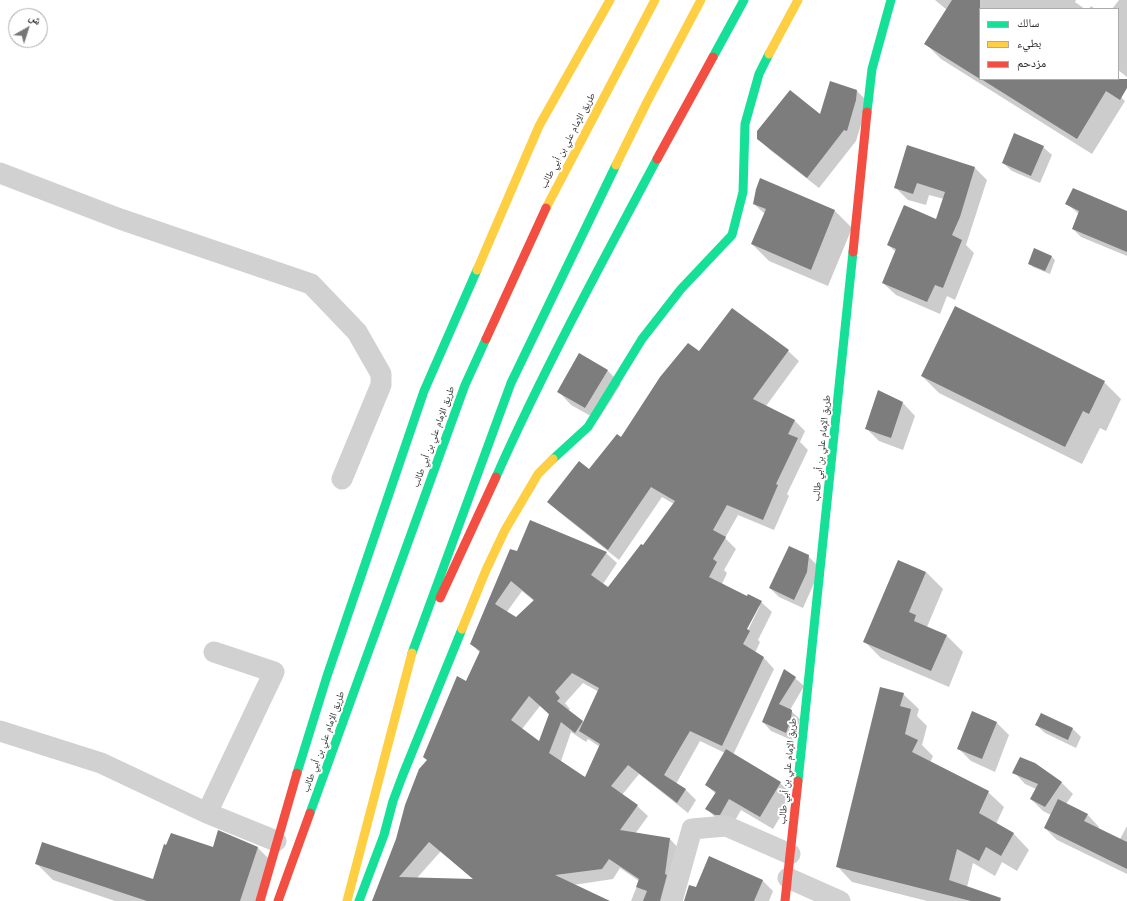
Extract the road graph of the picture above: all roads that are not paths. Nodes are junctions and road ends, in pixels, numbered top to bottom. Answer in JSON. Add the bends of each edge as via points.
{"nodes":[{"id":1,"x":610,"y":0,"type":"edge"},
{"id":2,"x":655,"y":0,"type":"edge"},
{"id":3,"x":701,"y":0,"type":"edge"},
{"id":4,"x":744,"y":0,"type":"edge"},
{"id":5,"x":798,"y":0,"type":"edge"},
{"id":6,"x":890,"y":0,"type":"edge"},
{"id":7,"x":0,"y":173,"type":"edge"},
{"id":8,"x":342,"y":479,"type":"dead end"},
{"id":9,"x":413,"y":650,"type":"junction"},
{"id":10,"x":214,"y":652,"type":"dead end"},
{"id":11,"x":0,"y":731,"type":"edge"},
{"id":12,"x":207,"y":813,"type":"junction"},
{"id":13,"x":276,"y":841,"type":"junction"},
{"id":14,"x":790,"y":854,"type":"junction"},
{"id":15,"x":788,"y":878,"type":"junction"},
{"id":16,"x":260,"y":901,"type":"edge"},
{"id":17,"x":278,"y":901,"type":"edge"},
{"id":18,"x":347,"y":901,"type":"edge"},
{"id":19,"x":359,"y":901,"type":"edge"},
{"id":20,"x":672,"y":901,"type":"edge"},
{"id":21,"x":785,"y":901,"type":"edge"},
{"id":22,"x":840,"y":901,"type":"edge"}],
"edges":[{"from":1,"to":13,"type":"main road","via":[[539,126],[424,391],[327,676]]},
{"from":2,"to":17,"type":"main road","name":"طريق الإمام علي بن أبي طالب","via":[[554,191],[465,385]]},
{"from":3,"to":9,"type":"main road","via":[[648,100],[511,383]]},
{"from":4,"to":9,"type":"main road","via":[[540,382],[465,549]]},
{"from":5,"to":19,"type":"main road","via":[[759,74],[750,102],[745,124],[743,192],[732,235],[681,290],[642,339],[588,427],[538,474],[505,530],[486,570],[402,777]]},
{"from":6,"to":14,"type":"main road","name":"طريق الإمام علي بن أبي طالب","via":[[872,69]]},
{"from":7,"to":8,"type":"street","via":[[120,219],[311,284],[357,332],[381,374],[381,385]]},
{"from":9,"to":18,"type":"main road"},
{"from":10,"to":12,"type":"street","via":[[274,672]]},
{"from":11,"to":12,"type":"street","via":[[101,763]]},
{"from":12,"to":13,"type":"street"},
{"from":13,"to":16,"type":"main road"},
{"from":14,"to":15,"type":"main road","name":"طريق الإمام علي بن أبي طالب"},
{"from":14,"to":20,"type":"street","via":[[726,826],[692,829]]},
{"from":15,"to":21,"type":"main road","name":"طريق الإمام علي بن أبي طالب"},
{"from":15,"to":22,"type":"street"}]}
